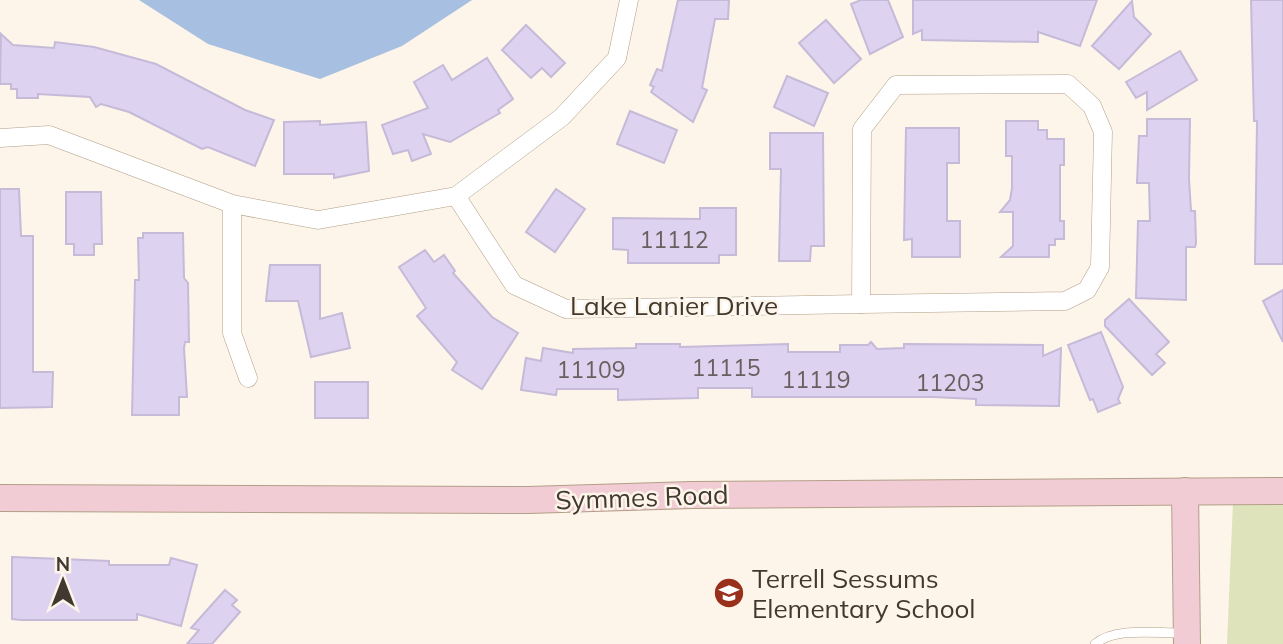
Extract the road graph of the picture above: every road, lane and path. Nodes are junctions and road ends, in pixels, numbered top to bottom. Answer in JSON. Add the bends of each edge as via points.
{"nodes":[{"id":1,"x":629,"y":0,"type":"edge"},
{"id":2,"x":0,"y":138,"type":"edge"},
{"id":3,"x":456,"y":196,"type":"junction"},
{"id":4,"x":232,"y":204,"type":"junction"},
{"id":5,"x":861,"y":304,"type":"junction"},
{"id":6,"x":248,"y":377,"type":"dead end"},
{"id":7,"x":1185,"y":491,"type":"junction"},
{"id":8,"x":1283,"y":491,"type":"edge"},
{"id":9,"x":0,"y":498,"type":"edge"},
{"id":10,"x":1186,"y":639,"type":"edge"},
{"id":11,"x":1095,"y":644,"type":"edge"}],
"edges":[{"from":1,"to":3,"type":"street","via":[[617,58],[562,117]]},
{"from":2,"to":4,"type":"street","via":[[49,135]]},
{"from":3,"to":4,"type":"street","via":[[318,220]]},
{"from":3,"to":5,"type":"street","name":"Lake Lanier Drive","via":[[514,285],[566,309]]},
{"from":4,"to":6,"type":"street","via":[[232,333]]},
{"from":5,"to":5,"type":"street","name":"Lake Lanier Drive","via":[[1065,301],[1087,290],[1100,267],[1102,132],[1092,106],[1068,84],[896,85],[862,130]]},
{"from":7,"to":8,"type":"street","name":"Symmes Road"},
{"from":7,"to":9,"type":"street","name":"Symmes Road","via":[[528,500]]},
{"from":7,"to":10,"type":"street"},
{"from":10,"to":11,"type":"lane","via":[[1124,634],[1103,637]]}]}
